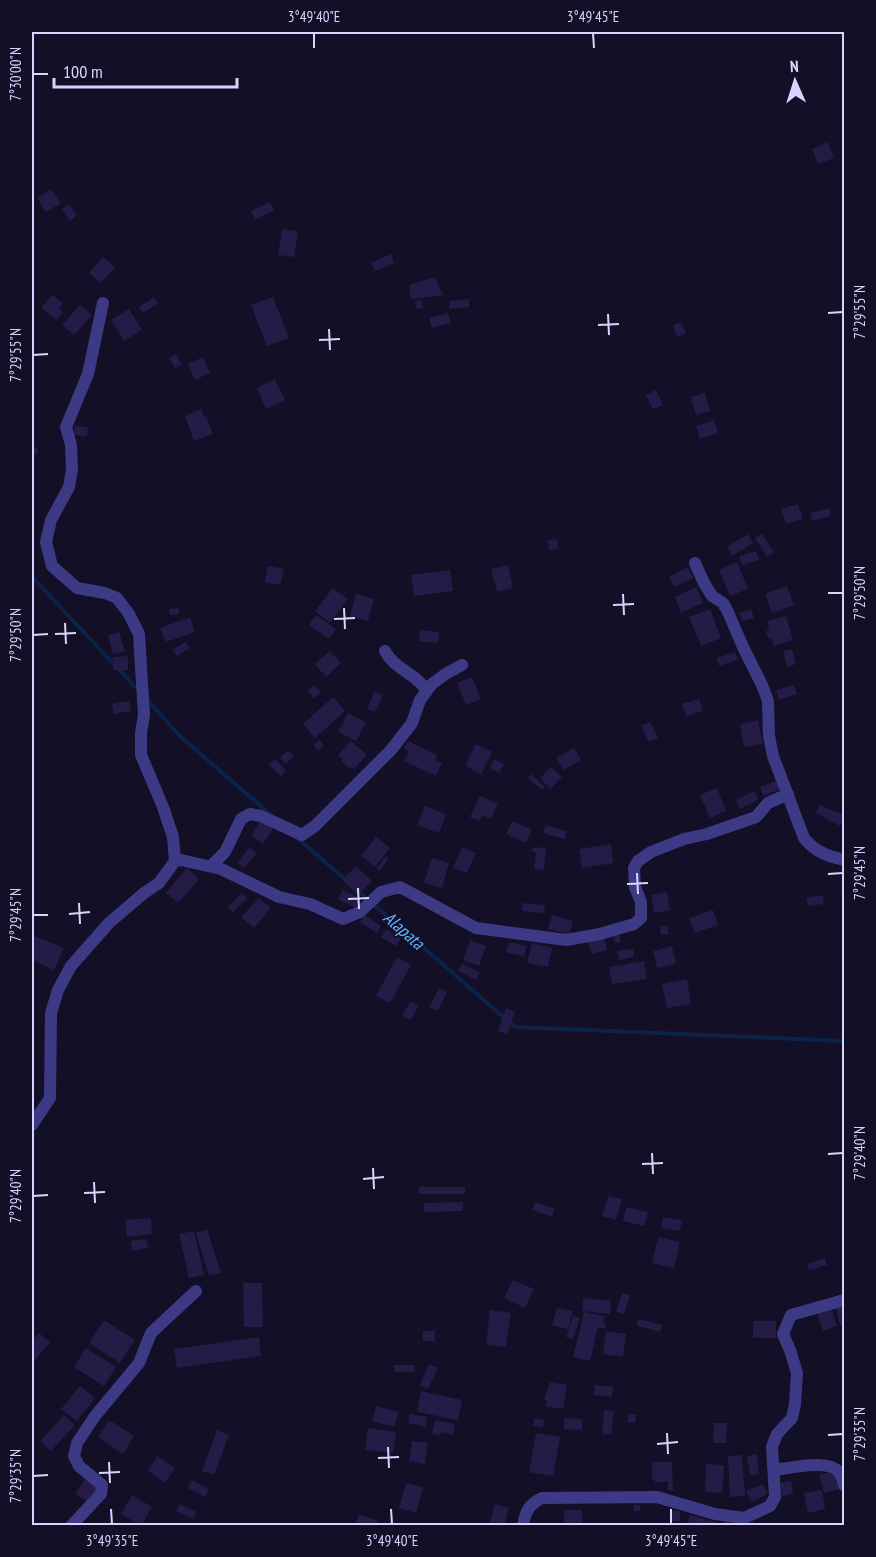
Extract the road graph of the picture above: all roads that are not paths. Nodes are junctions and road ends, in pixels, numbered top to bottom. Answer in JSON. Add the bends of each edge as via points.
{"nodes":[{"id":1,"x":104,"y":303,"type":"dead end"},
{"id":2,"x":695,"y":562,"type":"dead end"},
{"id":3,"x":385,"y":651,"type":"dead end"},
{"id":4,"x":462,"y":665,"type":"dead end"},
{"id":5,"x":427,"y":691,"type":"junction"},
{"id":6,"x":788,"y":794,"type":"junction"},
{"id":7,"x":844,"y":860,"type":"edge"},
{"id":8,"x":175,"y":861,"type":"junction"},
{"id":9,"x":211,"y":866,"type":"junction"},
{"id":10,"x":32,"y":1125,"type":"edge"},
{"id":11,"x":196,"y":1291,"type":"dead end"},
{"id":12,"x":844,"y":1300,"type":"edge"},
{"id":13,"x":774,"y":1470,"type":"junction"},
{"id":14,"x":844,"y":1485,"type":"edge"},
{"id":15,"x":744,"y":1522,"type":"edge"},
{"id":16,"x":71,"y":1526,"type":"edge"},
{"id":17,"x":523,"y":1526,"type":"edge"}],
"edges":[{"from":1,"to":8,"type":"street","via":[[88,374],[66,428],[71,445],[69,487],[51,520],[46,542],[51,566],[77,588],[117,598],[139,634],[144,715],[141,755],[164,807]]},
{"from":2,"to":6,"type":"street","via":[[712,596],[728,612],[762,685],[768,701],[773,756]]},
{"from":3,"to":5,"type":"street","via":[[390,662],[420,680]]},
{"from":4,"to":5,"type":"street"},
{"from":5,"to":9,"type":"street","via":[[412,723],[392,750],[315,826],[302,835],[250,814],[241,819],[225,852]]},
{"from":6,"to":7,"type":"street","via":[[810,846]]},
{"from":6,"to":9,"type":"street","via":[[768,803],[756,817],[651,852],[634,868],[641,918],[634,924],[600,934],[566,940],[476,928],[400,887],[381,892],[360,912],[343,920]]},
{"from":8,"to":9,"type":"street"},
{"from":8,"to":10,"type":"street","via":[[159,883],[109,923],[71,966],[51,1013],[50,1098]]},
{"from":11,"to":16,"type":"street","via":[[151,1333],[139,1363],[77,1443],[74,1456],[79,1466],[102,1489]]},
{"from":12,"to":13,"type":"street","via":[[790,1315],[783,1334],[797,1373],[795,1404],[792,1418],[777,1434],[772,1447]]},
{"from":13,"to":14,"type":"street","via":[[830,1467],[838,1471]]},
{"from":13,"to":15,"type":"street","via":[[775,1497],[770,1506]]},
{"from":15,"to":17,"type":"street","via":[[657,1497],[542,1498],[526,1509]]}]}
